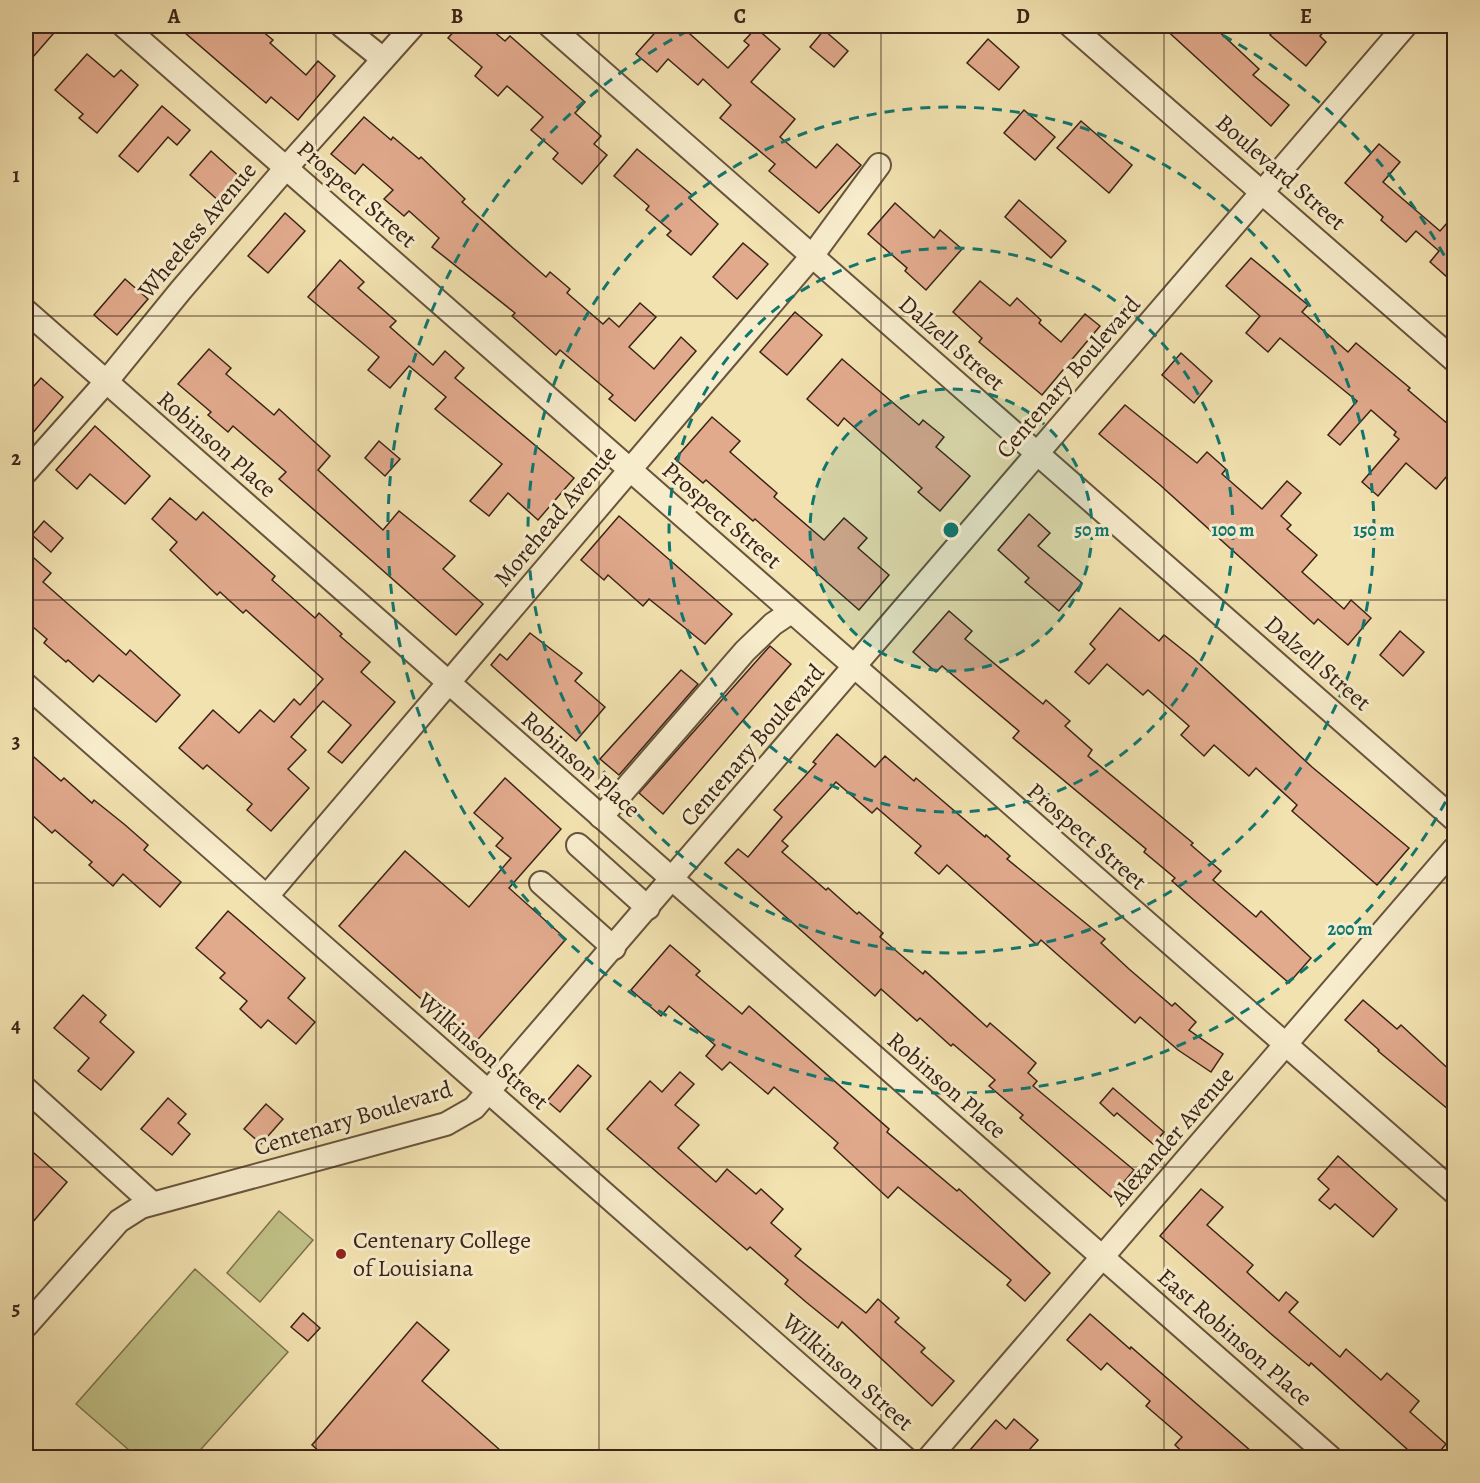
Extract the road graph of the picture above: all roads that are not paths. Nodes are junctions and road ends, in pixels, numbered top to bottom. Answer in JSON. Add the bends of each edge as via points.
{"nodes":[{"id":1,"x":124,"y":26,"type":"edge"},
{"id":2,"x":342,"y":26,"type":"edge"},
{"id":3,"x":413,"y":26,"type":"edge"},
{"id":4,"x":550,"y":26,"type":"edge"},
{"id":5,"x":1071,"y":26,"type":"edge"},
{"id":6,"x":1405,"y":26,"type":"edge"},
{"id":7,"x":383,"y":59,"type":"junction"},
{"id":8,"x":879,"y":165,"type":"dead end"},
{"id":9,"x":286,"y":168,"type":"junction"},
{"id":10,"x":1262,"y":192,"type":"junction"},
{"id":11,"x":812,"y":256,"type":"junction"},
{"id":12,"x":26,"y":311,"type":"edge"},
{"id":13,"x":1455,"y":360,"type":"edge"},
{"id":14,"x":106,"y":382,"type":"junction"},
{"id":15,"x":1038,"y":454,"type":"junction"},
{"id":16,"x":629,"y":470,"type":"junction"},
{"id":17,"x":26,"y":472,"type":"edge"},
{"id":18,"x":791,"y":612,"type":"junction"},
{"id":19,"x":854,"y":668,"type":"junction"},
{"id":20,"x":449,"y":684,"type":"junction"},
{"id":21,"x":26,"y":685,"type":"edge"},
{"id":22,"x":601,"y":818,"type":"junction"},
{"id":23,"x":1455,"y":819,"type":"edge"},
{"id":24,"x":578,"y":845,"type":"dead end"},
{"id":25,"x":1455,"y":849,"type":"edge"},
{"id":26,"x":672,"y":880,"type":"junction"},
{"id":27,"x":541,"y":882,"type":"dead end"},
{"id":28,"x":267,"y":896,"type":"junction"},
{"id":29,"x":648,"y":908,"type":"junction"},
{"id":30,"x":614,"y":948,"type":"junction"},
{"id":31,"x":1285,"y":1044,"type":"junction"},
{"id":32,"x":26,"y":1089,"type":"edge"},
{"id":33,"x":488,"y":1092,"type":"junction"},
{"id":34,"x":1455,"y":1192,"type":"edge"},
{"id":35,"x":152,"y":1203,"type":"junction"},
{"id":36,"x":1102,"y":1258,"type":"junction"},
{"id":37,"x":26,"y":1326,"type":"edge"},
{"id":38,"x":905,"y":1458,"type":"edge"},
{"id":39,"x":929,"y":1458,"type":"edge"},
{"id":40,"x":1331,"y":1458,"type":"edge"}],
"edges":[{"from":1,"to":9,"type":"street","name":"Prospect Street"},
{"from":2,"to":7,"type":"street"},
{"from":3,"to":7,"type":"street","name":"Wheeless Avenue"},
{"from":4,"to":11,"type":"street","name":"Dalzell Street"},
{"from":5,"to":10,"type":"street","name":"Boulevard Street"},
{"from":6,"to":10,"type":"street","name":"Centenary Boulevard"},
{"from":7,"to":9,"type":"street","name":"Wheeless Avenue"},
{"from":8,"to":11,"type":"street","name":"Morehead Avenue"},
{"from":9,"to":14,"type":"street","name":"Wheeless Avenue"},
{"from":9,"to":16,"type":"street","name":"Prospect Street"},
{"from":10,"to":13,"type":"street","name":"Boulevard Street"},
{"from":10,"to":15,"type":"street","name":"Centenary Boulevard"},
{"from":11,"to":15,"type":"street","name":"Dalzell Street"},
{"from":11,"to":16,"type":"street","name":"Morehead Avenue"},
{"from":12,"to":14,"type":"street","name":"Robinson Place"},
{"from":14,"to":17,"type":"street","name":"Wheeless Avenue"},
{"from":14,"to":20,"type":"street","name":"Robinson Place"},
{"from":15,"to":19,"type":"street","name":"Centenary Boulevard"},
{"from":15,"to":23,"type":"street","name":"Dalzell Street"},
{"from":16,"to":18,"type":"street","name":"Prospect Street"},
{"from":16,"to":20,"type":"street","name":"Morehead Avenue"},
{"from":18,"to":19,"type":"street","name":"Prospect Street"},
{"from":18,"to":22,"type":"street","via":[[746,651]]},
{"from":19,"to":26,"type":"street","name":"Centenary Boulevard"},
{"from":19,"to":31,"type":"street","name":"Prospect Street"},
{"from":20,"to":22,"type":"street","name":"Robinson Place"},
{"from":20,"to":28,"type":"street","name":"Morehead Avenue"},
{"from":21,"to":28,"type":"street","name":"Wilkinson Street"},
{"from":22,"to":26,"type":"street","name":"Robinson Place"},
{"from":24,"to":29,"type":"street"},
{"from":25,"to":31,"type":"street","name":"Alexander Avenue"},
{"from":26,"to":29,"type":"street","name":"Centenary Boulevard"},
{"from":26,"to":36,"type":"street","name":"Robinson Place"},
{"from":27,"to":30,"type":"street"},
{"from":28,"to":33,"type":"street","name":"Wilkinson Street"},
{"from":29,"to":30,"type":"street","name":"Centenary Boulevard"},
{"from":30,"to":33,"type":"street","name":"Centenary Boulevard"},
{"from":31,"to":34,"type":"street","name":"Prospect Street"},
{"from":31,"to":36,"type":"street","name":"Alexander Avenue"},
{"from":32,"to":35,"type":"street"},
{"from":33,"to":35,"type":"street","name":"Centenary Boulevard","via":[[465,1115],[446,1124]]},
{"from":33,"to":38,"type":"street","name":"Wilkinson Street"},
{"from":35,"to":37,"type":"street","name":"Centenary Boulevard","via":[[119,1221]]},
{"from":36,"to":39,"type":"street","name":"Alexander Avenue"},
{"from":36,"to":40,"type":"street","name":"East Robinson Place"}]}
